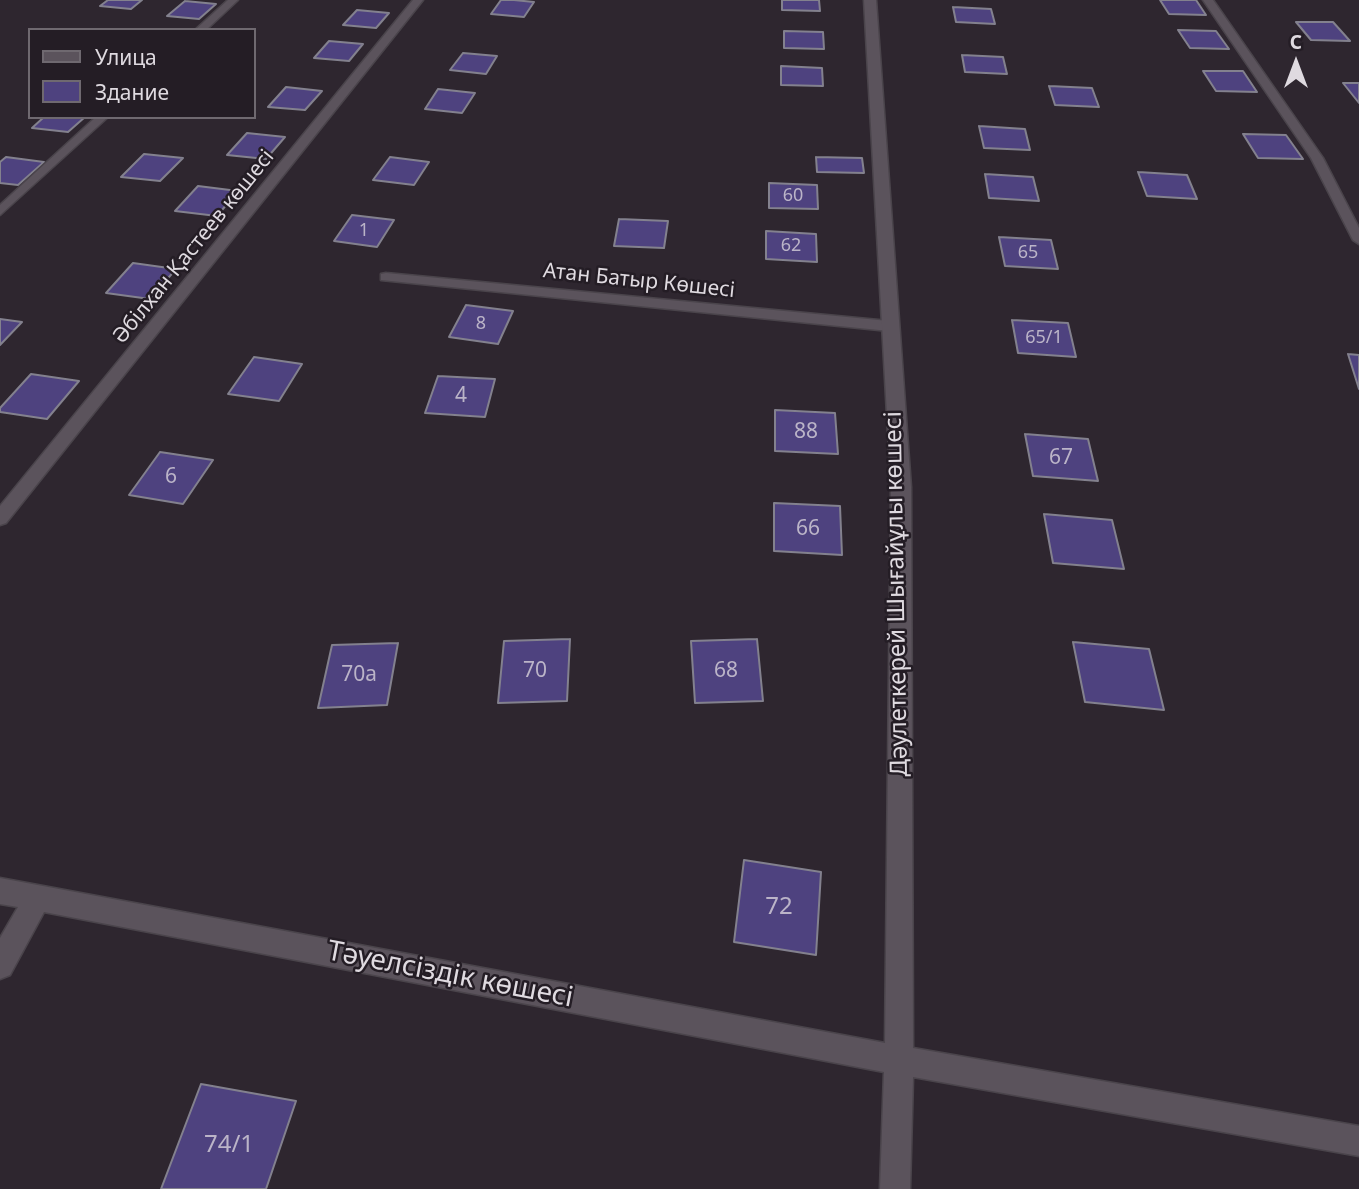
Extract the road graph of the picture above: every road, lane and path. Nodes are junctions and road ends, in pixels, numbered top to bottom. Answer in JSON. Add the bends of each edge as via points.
{"nodes":[{"id":1,"x":233,"y":0,"type":"edge"},
{"id":2,"x":418,"y":0,"type":"edge"},
{"id":3,"x":870,"y":0,"type":"edge"},
{"id":4,"x":1208,"y":0,"type":"edge"},
{"id":5,"x":202,"y":28,"type":"edge"},
{"id":6,"x":101,"y":119,"type":"edge"},
{"id":7,"x":0,"y":211,"type":"edge"},
{"id":8,"x":1359,"y":240,"type":"edge"},
{"id":9,"x":386,"y":277,"type":"dead end"},
{"id":10,"x":889,"y":326,"type":"junction"},
{"id":11,"x":0,"y":517,"type":"edge"},
{"id":12,"x":0,"y":891,"type":"edge"},
{"id":13,"x":38,"y":897,"type":"junction"},
{"id":14,"x":0,"y":965,"type":"edge"},
{"id":15,"x":899,"y":1060,"type":"junction"},
{"id":16,"x":1359,"y":1141,"type":"edge"},
{"id":17,"x":895,"y":1189,"type":"edge"}],
"edges":[{"from":1,"to":5,"type":"lane"},
{"from":2,"to":11,"type":"lane","name":"Әбілхан Қастеев көшесі"},
{"from":3,"to":10,"type":"street","name":"Дәулеткерей Шығайұлы көшесі"},
{"from":4,"to":8,"type":"lane","via":[[1317,158]]},
{"from":6,"to":7,"type":"lane"},
{"from":9,"to":10,"type":"lane","name":"Атан Батыр Көшесі"},
{"from":10,"to":15,"type":"street","name":"Дәулеткерей Шығайұлы көшесі","via":[[901,487]]},
{"from":12,"to":13,"type":"street","name":"Тәуелсіздік көшесі"},
{"from":13,"to":14,"type":"street"},
{"from":13,"to":15,"type":"street","name":"Тәуелсіздік көшесі"},
{"from":15,"to":16,"type":"street","name":"Тәуелсіздік көшесі"},
{"from":15,"to":17,"type":"street","name":"Дәулеткерей Шығайұлы көшесі"}]}
